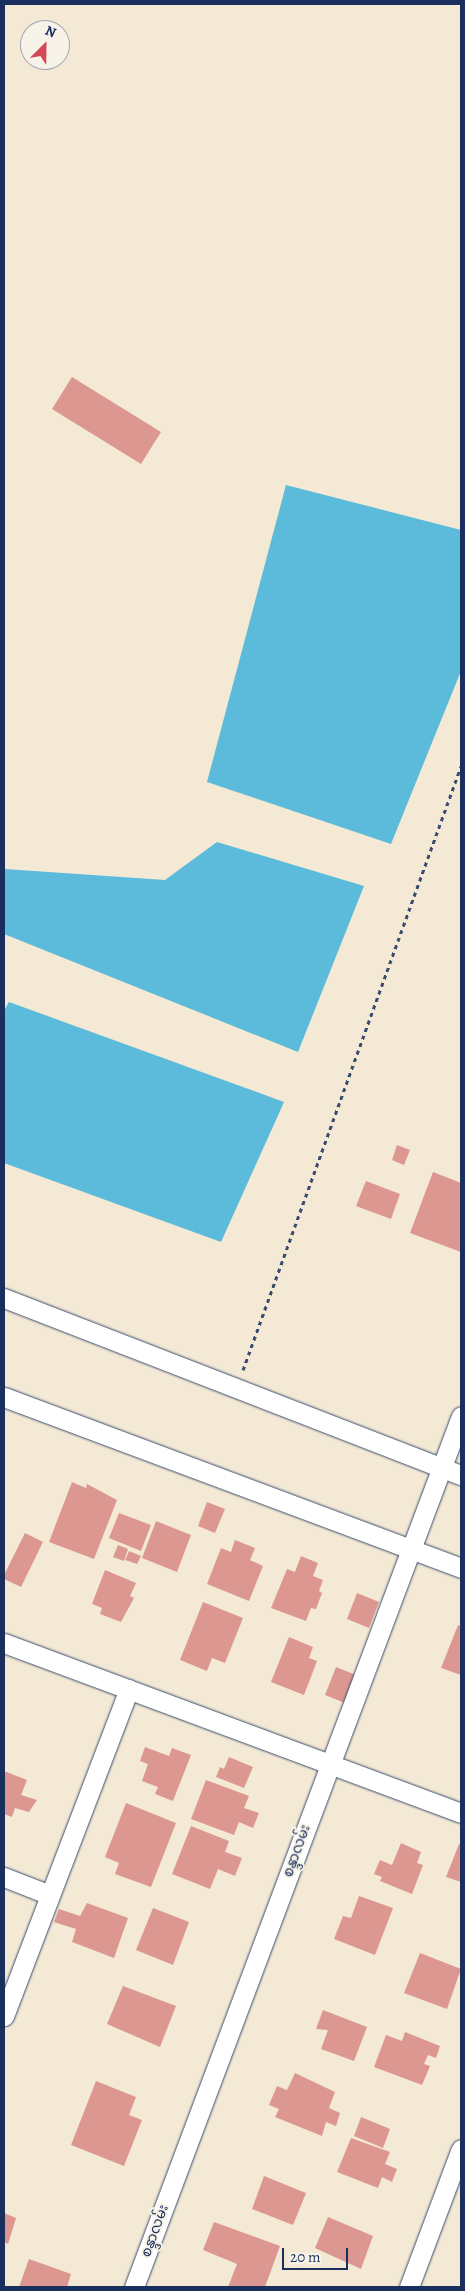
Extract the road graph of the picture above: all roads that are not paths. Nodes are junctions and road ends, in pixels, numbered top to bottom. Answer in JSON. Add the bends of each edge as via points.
{"nodes":[{"id":1,"x":4,"y":1298,"type":"edge"},
{"id":2,"x":4,"y":1397,"type":"edge"},
{"id":3,"x":461,"y":1416,"type":"edge"},
{"id":4,"x":440,"y":1466,"type":"junction"},
{"id":5,"x":461,"y":1474,"type":"edge"},
{"id":6,"x":410,"y":1548,"type":"junction"},
{"id":7,"x":461,"y":1568,"type":"edge"},
{"id":8,"x":4,"y":1643,"type":"edge"},
{"id":9,"x":129,"y":1690,"type":"junction"},
{"id":10,"x":330,"y":1764,"type":"junction"},
{"id":11,"x":461,"y":1813,"type":"edge"},
{"id":12,"x":4,"y":1877,"type":"edge"},
{"id":13,"x":50,"y":1896,"type":"junction"},
{"id":14,"x":4,"y":2016,"type":"edge"},
{"id":15,"x":461,"y":2149,"type":"edge"},
{"id":16,"x":134,"y":2287,"type":"edge"},
{"id":17,"x":408,"y":2287,"type":"edge"}],
"edges":[{"from":1,"to":4,"type":"street"},
{"from":2,"to":6,"type":"street"},
{"from":3,"to":4,"type":"street","name":"စန္ဒာလမ်း"},
{"from":4,"to":5,"type":"street"},
{"from":4,"to":6,"type":"street","name":"စန္ဒာလမ်း"},
{"from":6,"to":7,"type":"street"},
{"from":6,"to":10,"type":"street","name":"စန္ဒာလမ်း"},
{"from":8,"to":9,"type":"street"},
{"from":9,"to":10,"type":"street"},
{"from":9,"to":13,"type":"street"},
{"from":10,"to":11,"type":"street"},
{"from":10,"to":16,"type":"street","name":"စန္ဒာလမ်း"},
{"from":12,"to":13,"type":"street"},
{"from":13,"to":14,"type":"street"},
{"from":15,"to":17,"type":"street"}]}
